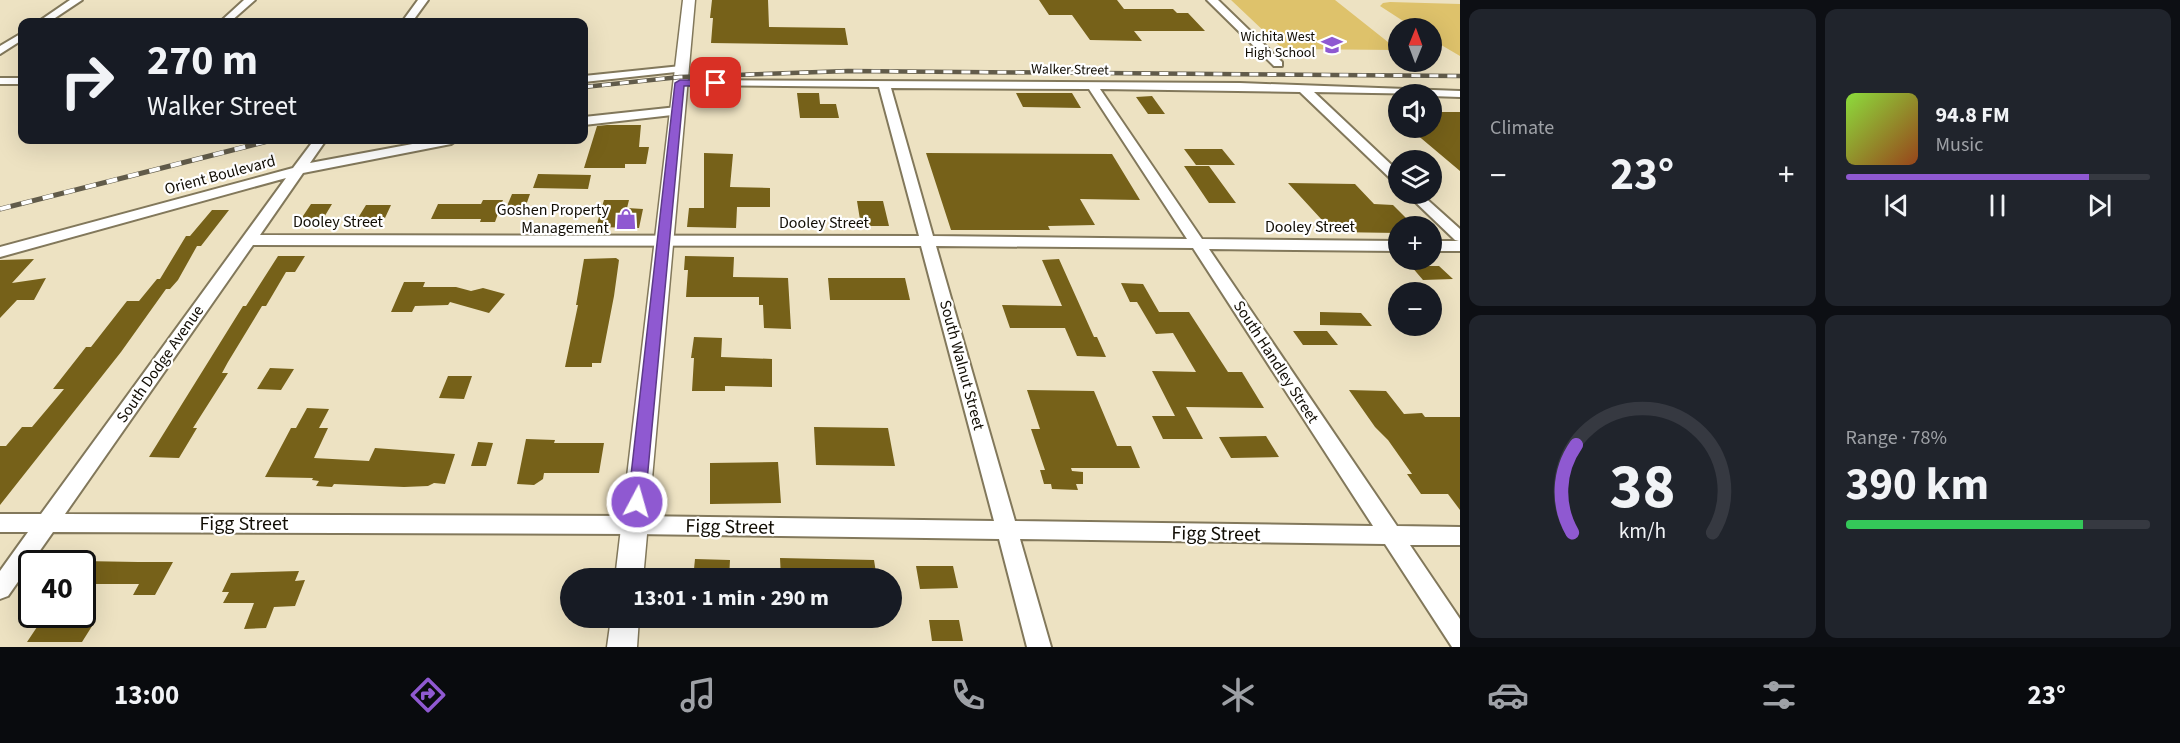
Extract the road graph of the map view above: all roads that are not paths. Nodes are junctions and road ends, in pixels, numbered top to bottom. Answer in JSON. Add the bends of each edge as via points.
{"nodes":[{"id":1,"x":77,"y":0,"type":"edge"},
{"id":2,"x":250,"y":0,"type":"edge"},
{"id":3,"x":423,"y":0,"type":"edge"},
{"id":4,"x":689,"y":0,"type":"edge"},
{"id":5,"x":1212,"y":0,"type":"edge"},
{"id":6,"x":49,"y":18,"type":"edge"},
{"id":7,"x":230,"y":18,"type":"edge"},
{"id":8,"x":410,"y":18,"type":"edge"},
{"id":9,"x":18,"y":39,"type":"edge"},
{"id":10,"x":0,"y":51,"type":"edge"},
{"id":11,"x":1278,"y":64,"type":"dead end"},
{"id":12,"x":681,"y":76,"type":"junction"},
{"id":13,"x":588,"y":79,"type":"edge"},
{"id":14,"x":0,"y":81,"type":"edge"},
{"id":15,"x":18,"y":81,"type":"edge"},
{"id":16,"x":884,"y":84,"type":"junction"},
{"id":17,"x":1092,"y":85,"type":"junction"},
{"id":18,"x":1303,"y":88,"type":"junction"},
{"id":19,"x":1460,"y":94,"type":"edge"},
{"id":20,"x":677,"y":111,"type":"junction"},
{"id":21,"x":588,"y":121,"type":"edge"},
{"id":22,"x":317,"y":144,"type":"edge"},
{"id":23,"x":431,"y":144,"type":"edge"},
{"id":24,"x":1388,"y":169,"type":"edge"},
{"id":25,"x":299,"y":170,"type":"junction"},
{"id":26,"x":1425,"y":204,"type":"edge"},
{"id":27,"x":1460,"y":237,"type":"edge"},
{"id":28,"x":249,"y":240,"type":"junction"},
{"id":29,"x":928,"y":241,"type":"junction"},
{"id":30,"x":663,"y":242,"type":"junction"},
{"id":31,"x":1199,"y":244,"type":"junction"},
{"id":32,"x":1388,"y":246,"type":"edge"},
{"id":33,"x":1442,"y":246,"type":"edge"},
{"id":34,"x":1460,"y":246,"type":"edge"},
{"id":35,"x":0,"y":252,"type":"edge"},
{"id":36,"x":0,"y":524,"type":"edge"},
{"id":37,"x":47,"y":524,"type":"junction"},
{"id":38,"x":634,"y":525,"type":"junction"},
{"id":39,"x":1007,"y":531,"type":"junction"},
{"id":40,"x":1391,"y":536,"type":"junction"},
{"id":41,"x":1460,"y":536,"type":"edge"},
{"id":42,"x":630,"y":568,"type":"edge"},
{"id":43,"x":0,"y":589,"type":"edge"},
{"id":44,"x":624,"y":628,"type":"edge"},
{"id":45,"x":1460,"y":639,"type":"edge"},
{"id":46,"x":622,"y":647,"type":"edge"},
{"id":47,"x":1040,"y":647,"type":"edge"}],
"edges":[{"from":1,"to":6,"type":"street"},
{"from":2,"to":7,"type":"street"},
{"from":3,"to":8,"type":"street"},
{"from":4,"to":12,"type":"street"},
{"from":5,"to":11,"type":"street"},
{"from":9,"to":10,"type":"street"},
{"from":12,"to":13,"type":"street","name":"Walker Street"},
{"from":12,"to":16,"type":"street","name":"Walker Street"},
{"from":12,"to":20,"type":"street"},
{"from":14,"to":15,"type":"street"},
{"from":16,"to":17,"type":"street","name":"Walker Street"},
{"from":16,"to":29,"type":"street","name":"South Walnut Street"},
{"from":17,"to":18,"type":"street","name":"Walker Street"},
{"from":17,"to":31,"type":"street","name":"South Handley Street"},
{"from":18,"to":19,"type":"street","name":"Walker Street"},
{"from":18,"to":24,"type":"street"},
{"from":20,"to":21,"type":"street"},
{"from":20,"to":30,"type":"street"},
{"from":22,"to":25,"type":"street","name":"South Dodge Avenue"},
{"from":23,"to":25,"type":"street","name":"Orient Boulevard"},
{"from":25,"to":28,"type":"street","name":"South Dodge Avenue"},
{"from":25,"to":35,"type":"street","name":"Orient Boulevard"},
{"from":26,"to":27,"type":"street"},
{"from":28,"to":30,"type":"street","name":"Dooley Street"},
{"from":28,"to":37,"type":"street","name":"South Dodge Avenue"},
{"from":29,"to":30,"type":"street","name":"Dooley Street"},
{"from":29,"to":31,"type":"street","name":"Dooley Street"},
{"from":29,"to":39,"type":"street","name":"South Walnut Street"},
{"from":30,"to":38,"type":"street"},
{"from":31,"to":32,"type":"street","name":"Dooley Street"},
{"from":31,"to":40,"type":"street","name":"South Handley Street"},
{"from":33,"to":34,"type":"street"},
{"from":36,"to":37,"type":"street","name":"Figg Street"},
{"from":37,"to":38,"type":"street","name":"Figg Street"},
{"from":37,"to":43,"type":"street","name":"South Dodge Avenue"},
{"from":38,"to":39,"type":"street","name":"Figg Street"},
{"from":38,"to":42,"type":"street"},
{"from":39,"to":40,"type":"street","name":"Figg Street"},
{"from":39,"to":47,"type":"street","name":"South Walnut Street"},
{"from":40,"to":41,"type":"street","name":"Figg Street"},
{"from":40,"to":45,"type":"street","name":"South Handley Street"},
{"from":44,"to":46,"type":"street"}]}
